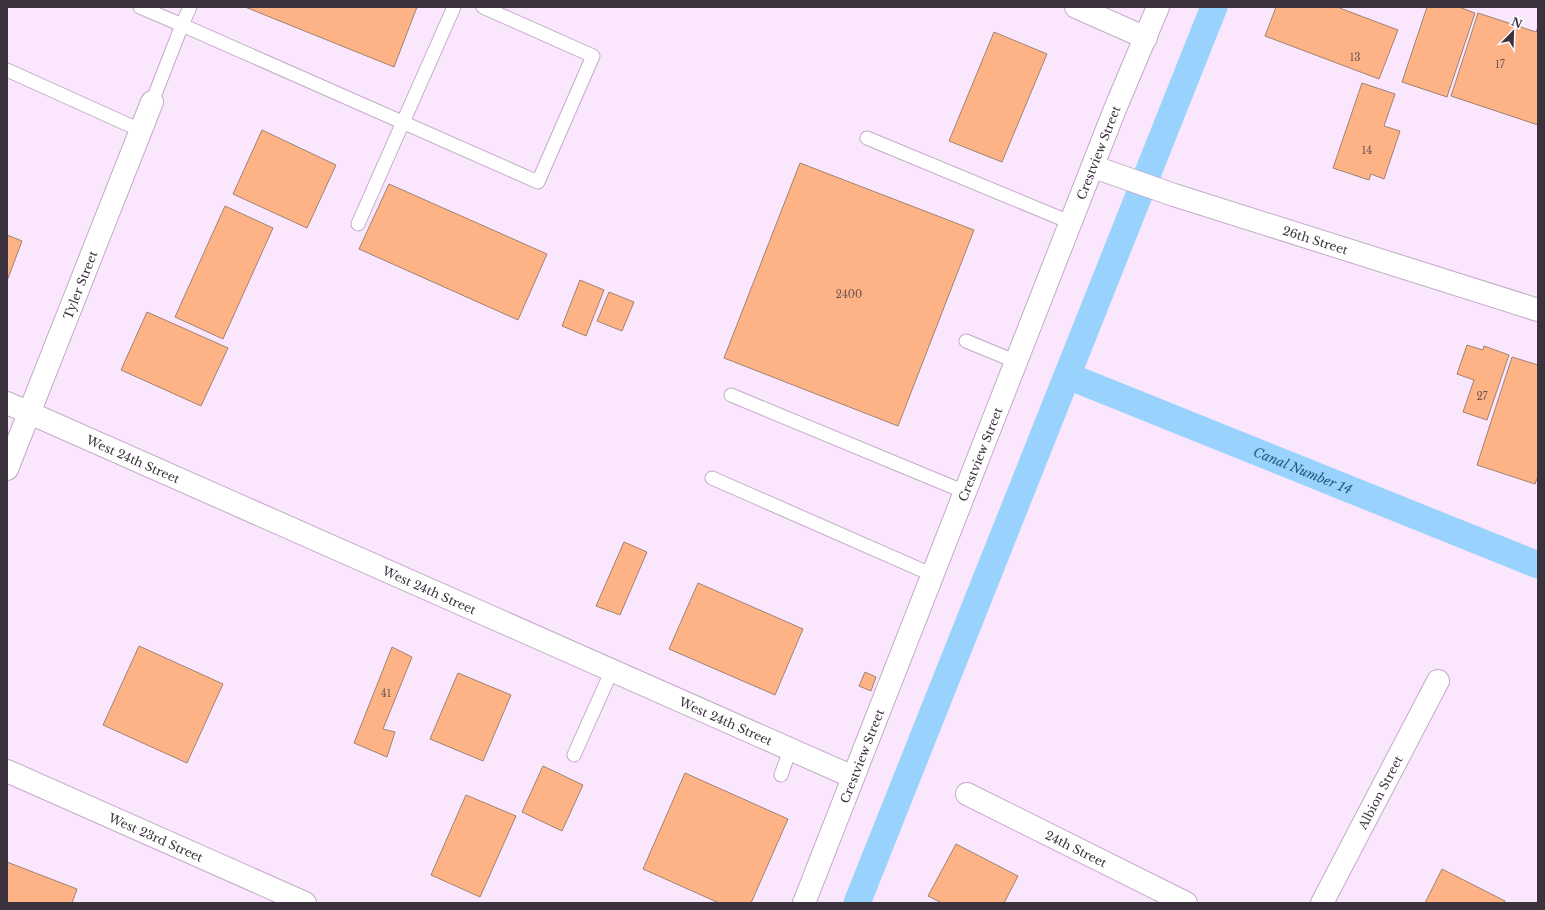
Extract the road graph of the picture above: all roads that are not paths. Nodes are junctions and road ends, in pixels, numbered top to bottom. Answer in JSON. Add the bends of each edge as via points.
{"nodes":[{"id":1,"x":140,"y":7,"type":"edge"},
{"id":2,"x":190,"y":7,"type":"edge"},
{"id":3,"x":454,"y":7,"type":"edge"},
{"id":4,"x":483,"y":7,"type":"edge"},
{"id":5,"x":1076,"y":7,"type":"edge"},
{"id":6,"x":1158,"y":7,"type":"edge"},
{"id":7,"x":182,"y":25,"type":"junction"},
{"id":8,"x":1146,"y":38,"type":"junction"},
{"id":9,"x":7,"y":70,"type":"edge"},
{"id":10,"x":152,"y":102,"type":"joint"},
{"id":11,"x":403,"y":123,"type":"junction"},
{"id":12,"x":140,"y":130,"type":"junction"},
{"id":13,"x":867,"y":138,"type":"dead end"},
{"id":14,"x":1094,"y":167,"type":"junction"},
{"id":15,"x":1072,"y":223,"type":"junction"},
{"id":16,"x":358,"y":224,"type":"dead end"},
{"id":17,"x":1538,"y":310,"type":"edge"},
{"id":18,"x":966,"y":341,"type":"dead end"},
{"id":19,"x":1017,"y":362,"type":"junction"},
{"id":20,"x":731,"y":395,"type":"dead end"},
{"id":21,"x":7,"y":403,"type":"edge"},
{"id":22,"x":29,"y":413,"type":"junction"},
{"id":23,"x":7,"y":469,"type":"edge"},
{"id":24,"x":712,"y":478,"type":"dead end"},
{"id":25,"x":965,"y":492,"type":"junction"},
{"id":26,"x":933,"y":575,"type":"junction"},
{"id":27,"x":612,"y":670,"type":"junction"},
{"id":28,"x":1438,"y":681,"type":"dead end"},
{"id":29,"x":790,"y":750,"type":"junction"},
{"id":30,"x":574,"y":756,"type":"dead end"},
{"id":31,"x":7,"y":771,"type":"edge"},
{"id":32,"x":781,"y":775,"type":"dead end"},
{"id":33,"x":853,"y":777,"type":"junction"},
{"id":34,"x":967,"y":794,"type":"dead end"},
{"id":35,"x":305,"y":903,"type":"edge"},
{"id":36,"x":804,"y":903,"type":"edge"},
{"id":37,"x":1186,"y":903,"type":"edge"},
{"id":38,"x":1322,"y":903,"type":"edge"}],
"edges":[{"from":1,"to":7,"type":"lane"},
{"from":2,"to":7,"type":"lane"},
{"from":3,"to":11,"type":"lane"},
{"from":4,"to":11,"type":"lane","via":[[593,56],[538,182]]},
{"from":5,"to":8,"type":"street"},
{"from":6,"to":8,"type":"street","name":"Crestview Street"},
{"from":7,"to":10,"type":"lane"},
{"from":7,"to":11,"type":"lane"},
{"from":8,"to":14,"type":"street","name":"Crestview Street","via":[[1115,109]]},
{"from":9,"to":12,"type":"lane"},
{"from":10,"to":12,"type":"street","name":"Tyler Street"},
{"from":11,"to":16,"type":"lane"},
{"from":12,"to":22,"type":"street","name":"Tyler Street"},
{"from":13,"to":15,"type":"lane"},
{"from":14,"to":15,"type":"street","name":"Crestview Street"},
{"from":14,"to":17,"type":"street","name":"26th Street","via":[[1174,195]]},
{"from":15,"to":19,"type":"street","name":"Crestview Street"},
{"from":18,"to":19,"type":"lane"},
{"from":19,"to":25,"type":"street","name":"Crestview Street"},
{"from":20,"to":25,"type":"lane"},
{"from":21,"to":22,"type":"street","name":"West 24th Street"},
{"from":22,"to":23,"type":"street","name":"Tyler Street"},
{"from":22,"to":27,"type":"street","name":"West 24th Street"},
{"from":24,"to":26,"type":"lane"},
{"from":25,"to":26,"type":"street","name":"Crestview Street"},
{"from":26,"to":33,"type":"street","name":"Crestview Street"},
{"from":27,"to":29,"type":"street","name":"West 24th Street"},
{"from":27,"to":30,"type":"lane"},
{"from":28,"to":38,"type":"street","name":"Albion Street"},
{"from":29,"to":32,"type":"lane"},
{"from":29,"to":33,"type":"street","name":"West 24th Street"},
{"from":31,"to":35,"type":"street","name":"West 23rd Street"},
{"from":33,"to":36,"type":"street","name":"Crestview Street"},
{"from":34,"to":37,"type":"street","name":"24th Street"}]}
